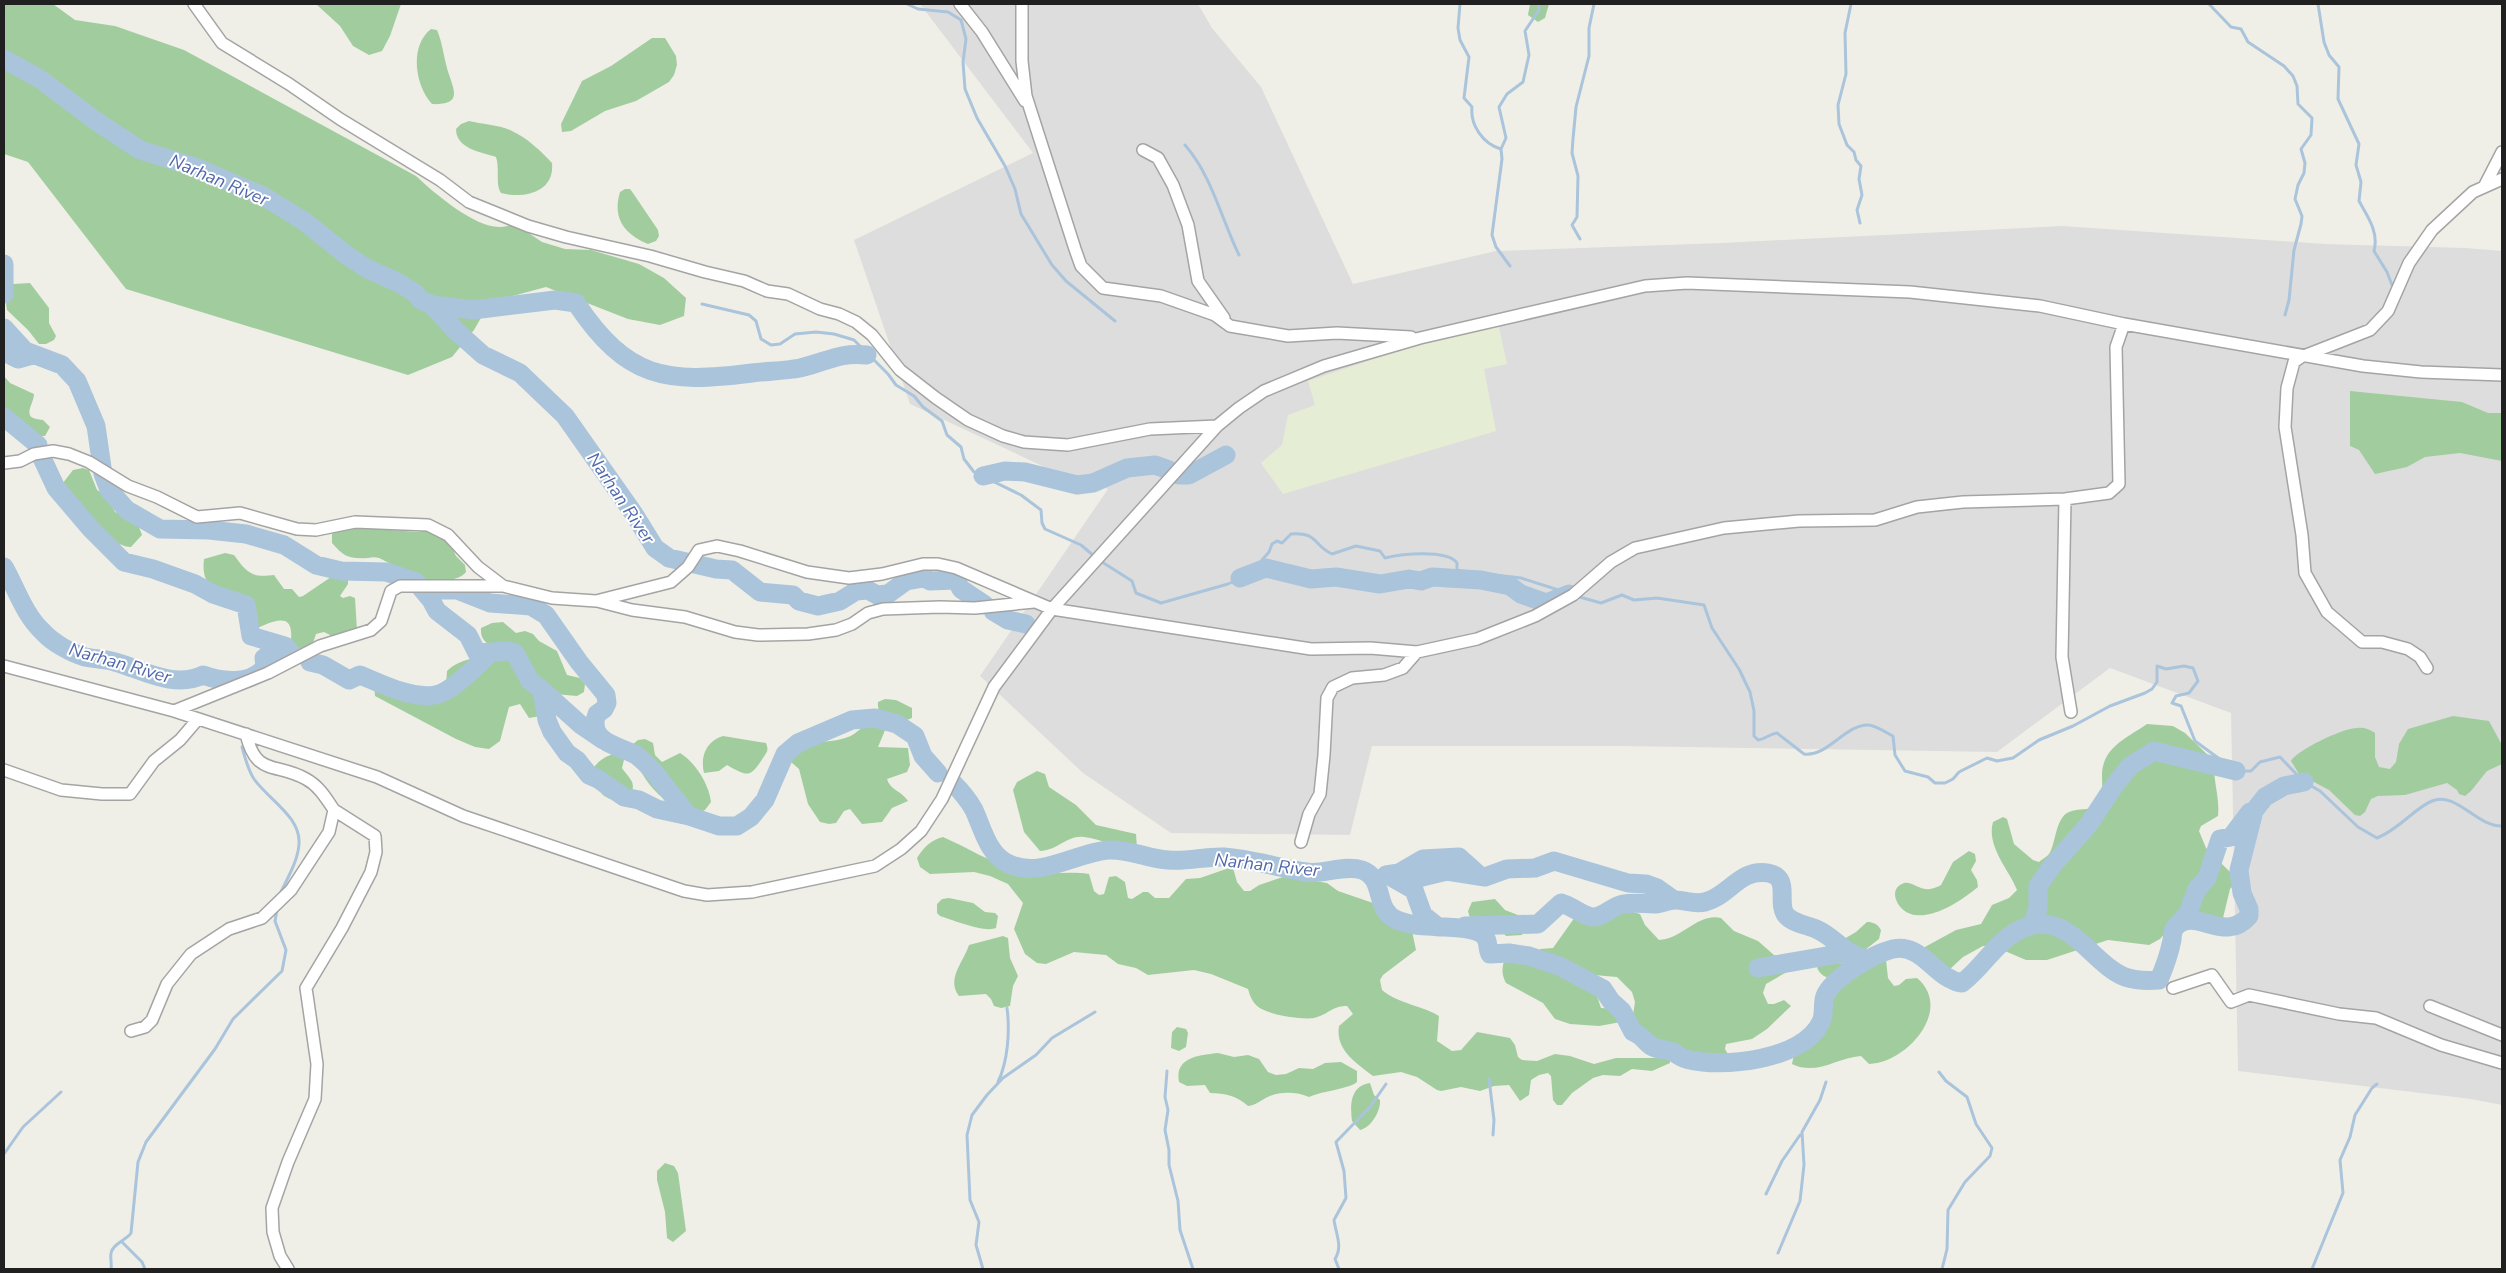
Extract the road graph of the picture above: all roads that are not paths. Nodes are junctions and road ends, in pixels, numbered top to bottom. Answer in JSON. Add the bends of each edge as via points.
{"nodes":[{"id":1,"x":194,"y":4,"type":"edge"},
{"id":2,"x":960,"y":4,"type":"edge"},
{"id":3,"x":1022,"y":4,"type":"edge"},
{"id":4,"x":1029,"y":107,"type":"junction"},
{"id":5,"x":1143,"y":150,"type":"dead end"},
{"id":6,"x":2502,"y":152,"type":"edge"},
{"id":7,"x":2502,"y":180,"type":"edge"},
{"id":8,"x":2484,"y":187,"type":"junction"},
{"id":9,"x":2124,"y":324,"type":"junction"},
{"id":10,"x":1230,"y":326,"type":"junction"},
{"id":11,"x":1420,"y":338,"type":"junction"},
{"id":12,"x":2301,"y":357,"type":"junction"},
{"id":13,"x":2502,"y":375,"type":"edge"},
{"id":14,"x":1217,"y":426,"type":"junction"},
{"id":15,"x":4,"y":463,"type":"edge"},
{"id":16,"x":2065,"y":499,"type":"junction"},
{"id":17,"x":503,"y":586,"type":"junction"},
{"id":18,"x":596,"y":601,"type":"junction"},
{"id":19,"x":1036,"y":602,"type":"junction"},
{"id":20,"x":1052,"y":609,"type":"junction"},
{"id":21,"x":1417,"y":652,"type":"junction"},
{"id":22,"x":4,"y":666,"type":"edge"},
{"id":23,"x":2427,"y":668,"type":"dead end"},
{"id":24,"x":174,"y":711,"type":"junction"},
{"id":25,"x":2071,"y":712,"type":"dead end"},
{"id":26,"x":198,"y":719,"type":"junction"},
{"id":27,"x":246,"y":734,"type":"junction"},
{"id":28,"x":4,"y":770,"type":"edge"},
{"id":29,"x":334,"y":810,"type":"junction"},
{"id":30,"x":1301,"y":842,"type":"dead end"},
{"id":31,"x":2173,"y":988,"type":"dead end"},
{"id":32,"x":2430,"y":1006,"type":"dead end"},
{"id":33,"x":131,"y":1031,"type":"dead end"},
{"id":34,"x":2502,"y":1035,"type":"edge"},
{"id":35,"x":2502,"y":1063,"type":"edge"},
{"id":36,"x":288,"y":1269,"type":"edge"}],
"edges":[{"from":1,"to":14,"type":"street","via":[[222,43],[440,180],[469,202],[566,238],[744,281],[839,314],[872,334],[900,370],[936,398],[968,420],[1003,436],[1024,442],[1068,445],[1150,429]]},
{"from":2,"to":4,"type":"street","via":[[982,32]]},
{"from":3,"to":4,"type":"street","via":[[1022,61]]},
{"from":4,"to":10,"type":"street","via":[[1074,249],[1081,266],[1094,282],[1103,288],[1162,296],[1215,315]]},
{"from":5,"to":10,"type":"street","via":[[1158,158],[1173,185],[1188,226],[1198,281]]},
{"from":6,"to":8,"type":"street"},
{"from":7,"to":8,"type":"street"},
{"from":8,"to":12,"type":"street","via":[[2472,192],[2432,230],[2409,263],[2388,311],[2370,330]]},
{"from":9,"to":11,"type":"street","via":[[2040,306],[1966,298],[1687,283],[1645,286]]},
{"from":9,"to":12,"type":"street"},
{"from":9,"to":16,"type":"street","via":[[2116,347],[2119,484],[2109,493]]},
{"from":10,"to":11,"type":"street","via":[[1288,336],[1337,333]]},
{"from":11,"to":14,"type":"street","via":[[1324,366],[1264,391]]},
{"from":12,"to":13,"type":"street","via":[[2421,372]]},
{"from":12,"to":23,"type":"street","via":[[2294,362],[2287,388],[2285,427],[2305,573],[2327,612],[2362,642],[2382,642],[2408,649],[2420,657]]},
{"from":14,"to":20,"type":"street"},
{"from":15,"to":17,"type":"street","via":[[53,451],[70,454],[128,486],[198,517],[240,513],[297,529],[316,530],[355,522],[428,525],[448,535]]},
{"from":16,"to":21,"type":"street","via":[[1963,502],[1917,507],[1875,520],[1799,521],[1724,528],[1635,548],[1611,562],[1573,595],[1535,616],[1477,639]]},
{"from":16,"to":25,"type":"street","via":[[2062,657]]},
{"from":17,"to":18,"type":"street","via":[[552,598]]},
{"from":17,"to":24,"type":"street","via":[[400,586],[392,591],[381,621],[371,630],[320,646],[268,673]]},
{"from":18,"to":19,"type":"street","via":[[685,617],[735,632],[758,635],[836,630],[883,609],[975,608]]},
{"from":18,"to":19,"type":"street","via":[[671,582],[688,567],[699,550],[717,546],[807,572],[849,578],[938,564],[956,568]]},
{"from":19,"to":20,"type":"street"},
{"from":20,"to":21,"type":"street","via":[[1311,649],[1370,648]]},
{"from":20,"to":27,"type":"street","via":[[994,687],[942,799],[921,831],[875,866],[752,892],[707,895],[684,891],[463,816],[377,777]]},
{"from":21,"to":30,"type":"street","via":[[1403,668],[1384,675],[1352,678],[1333,687],[1327,698],[1320,794],[1309,814]]},
{"from":22,"to":24,"type":"street"},
{"from":24,"to":26,"type":"street"},
{"from":26,"to":27,"type":"street"},
{"from":26,"to":28,"type":"street","via":[[180,740],[154,761],[130,794],[61,790]]},
{"from":27,"to":29,"type":"street","via":[[256,759],[267,766],[306,778],[318,787]]},
{"from":29,"to":33,"type":"street","via":[[329,832],[291,890],[262,918],[229,929],[191,954],[167,984],[152,1020],[146,1027]]},
{"from":29,"to":36,"type":"street","via":[[375,836],[376,852],[371,872],[306,988],[317,1064],[315,1099],[272,1208],[273,1232],[280,1256]]},
{"from":31,"to":35,"type":"street","via":[[2212,975],[2231,1002],[2248,995],[2339,1014],[2376,1018],[2441,1045]]},
{"from":32,"to":34,"type":"street"}]}
